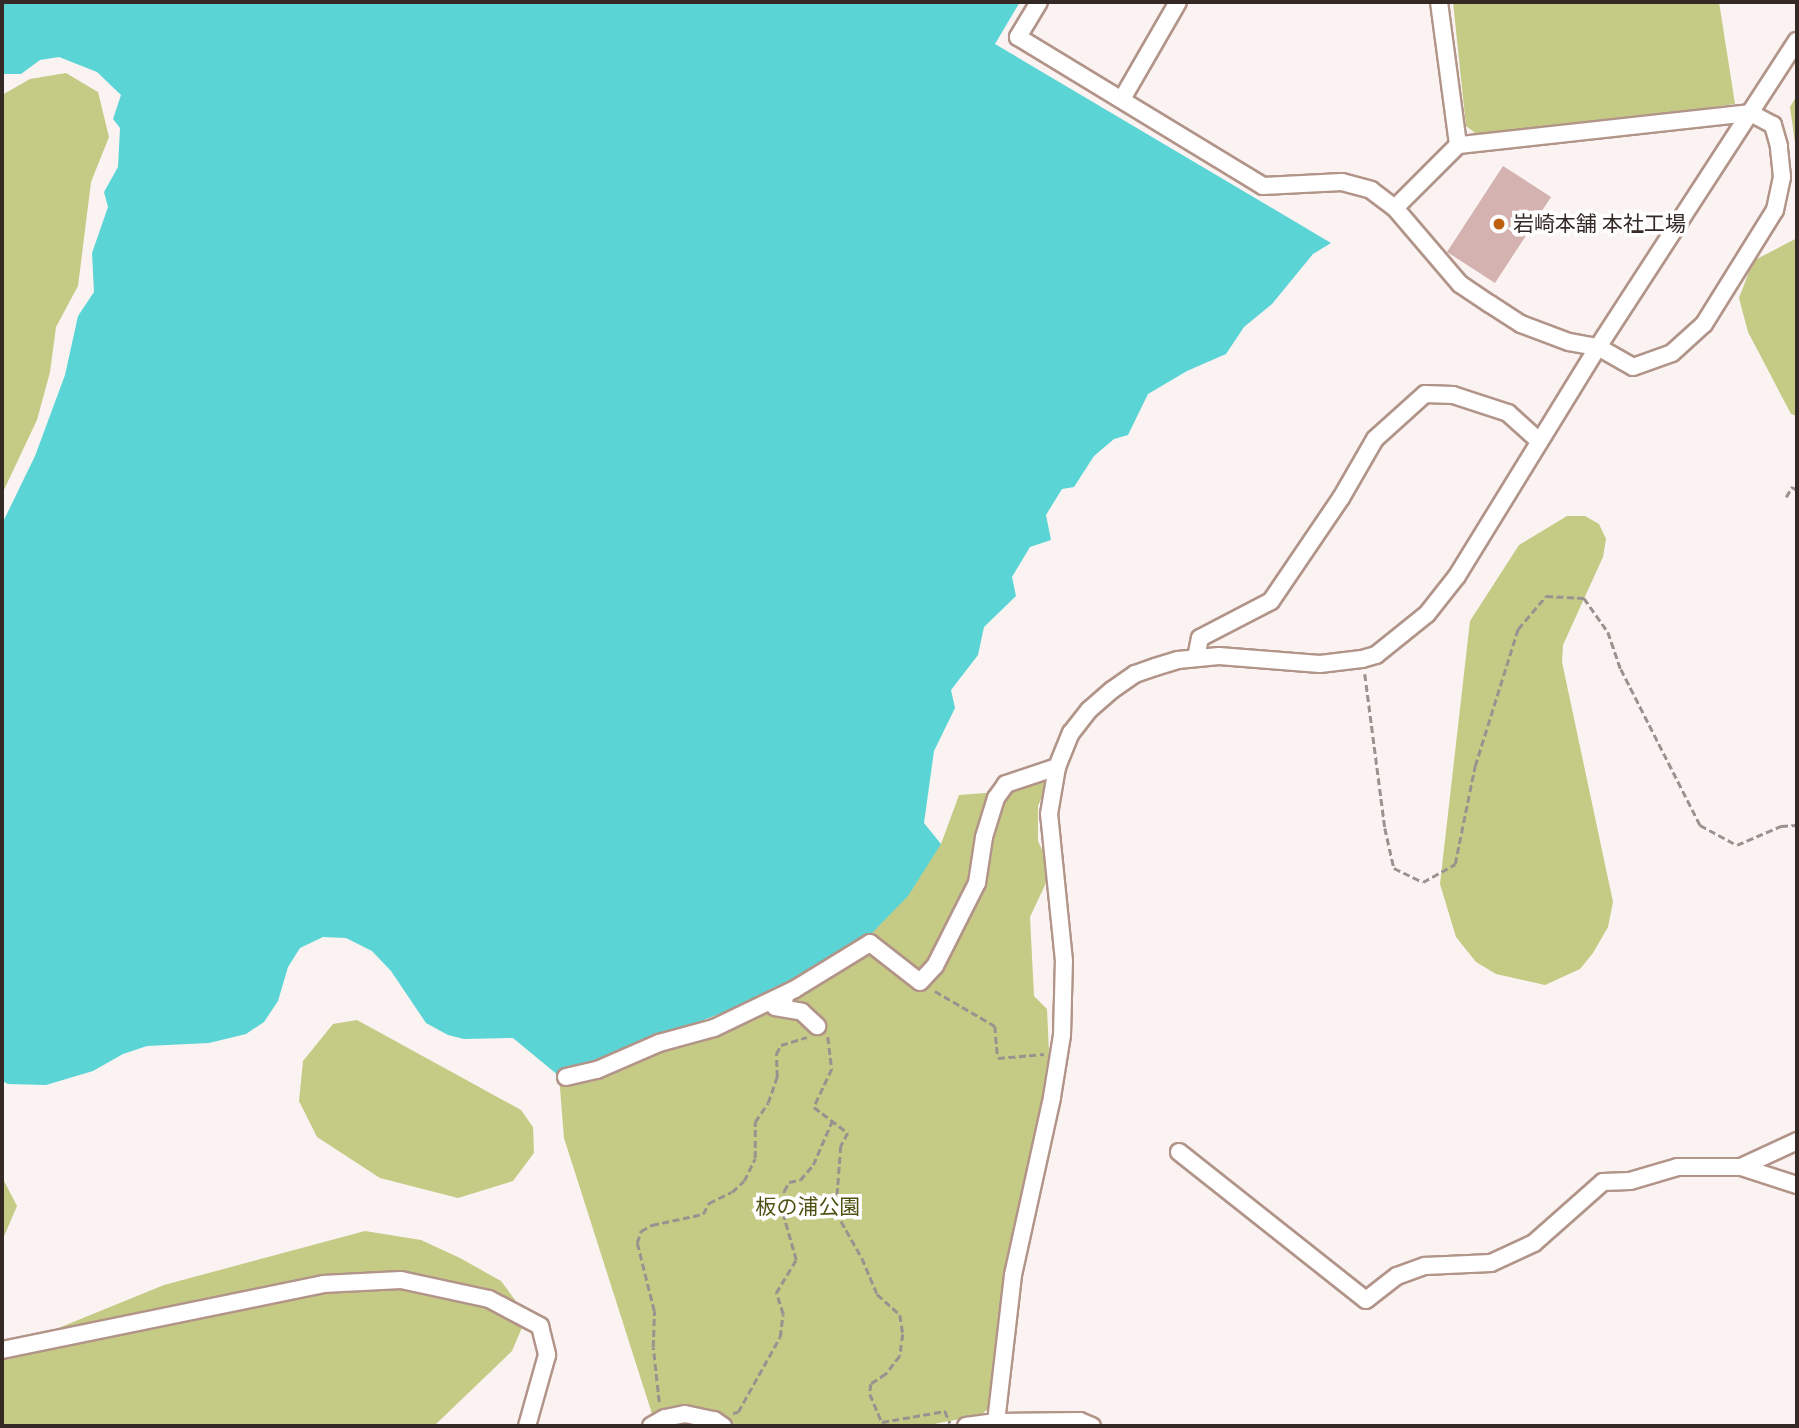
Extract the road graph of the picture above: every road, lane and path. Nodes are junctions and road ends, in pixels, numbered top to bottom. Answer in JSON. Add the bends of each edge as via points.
{"nodes":[{"id":1,"x":1039,"y":2,"type":"edge"},
{"id":2,"x":1178,"y":2,"type":"edge"},
{"id":3,"x":1439,"y":2,"type":"edge"},
{"id":4,"x":1797,"y":41,"type":"edge"},
{"id":5,"x":1122,"y":99,"type":"junction"},
{"id":6,"x":1750,"y":113,"type":"junction"},
{"id":7,"x":1458,"y":145,"type":"junction"},
{"id":8,"x":1395,"y":208,"type":"junction"},
{"id":9,"x":1598,"y":347,"type":"junction"},
{"id":10,"x":1539,"y":441,"type":"junction"},
{"id":11,"x":1797,"y":490,"type":"edge"},
{"id":12,"x":1786,"y":497,"type":"dead end"},
{"id":13,"x":1196,"y":658,"type":"junction"},
{"id":14,"x":1362,"y":659,"type":"junction"},
{"id":15,"x":1057,"y":767,"type":"junction"},
{"id":16,"x":1797,"y":825,"type":"edge"},
{"id":17,"x":920,"y":982,"type":"junction"},
{"id":18,"x":795,"y":989,"type":"junction"},
{"id":19,"x":817,"y":1026,"type":"junction"},
{"id":20,"x":1059,"y":1052,"type":"junction"},
{"id":21,"x":566,"y":1077,"type":"dead end"},
{"id":22,"x":832,"y":1121,"type":"junction"},
{"id":23,"x":1797,"y":1141,"type":"edge"},
{"id":24,"x":1179,"y":1152,"type":"dead end"},
{"id":25,"x":1741,"y":1167,"type":"junction"},
{"id":26,"x":1797,"y":1185,"type":"edge"},
{"id":27,"x":2,"y":1350,"type":"edge"},
{"id":28,"x":658,"y":1422,"type":"edge"},
{"id":29,"x":996,"y":1422,"type":"junction"},
{"id":30,"x":718,"y":1423,"type":"edge"},
{"id":31,"x":527,"y":1426,"type":"edge"},
{"id":32,"x":951,"y":1426,"type":"edge"},
{"id":33,"x":966,"y":1426,"type":"edge"},
{"id":34,"x":1092,"y":1426,"type":"edge"}],
"edges":[{"from":1,"to":5,"type":"street","via":[[1018,37]]},
{"from":2,"to":5,"type":"street"},
{"from":3,"to":7,"type":"street"},
{"from":4,"to":6,"type":"street"},
{"from":5,"to":8,"type":"street","via":[[1263,186],[1342,183],[1371,190]]},
{"from":6,"to":7,"type":"street"},
{"from":6,"to":9,"type":"street"},
{"from":6,"to":9,"type":"street","via":[[1773,125],[1779,146],[1782,177],[1776,210],[1704,324],[1672,354],[1633,366]]},
{"from":7,"to":8,"type":"street"},
{"from":8,"to":9,"type":"street","via":[[1460,284],[1521,324],[1569,342]]},
{"from":9,"to":10,"type":"street"},
{"from":10,"to":13,"type":"street","via":[[1508,413],[1453,394],[1424,394],[1375,439],[1341,498],[1270,601],[1200,638]]},
{"from":10,"to":14,"type":"street","via":[[1439,602],[1394,642]]},
{"from":11,"to":12,"type":"path","via":[[1792,487]]},
{"from":13,"to":14,"type":"street","via":[[1320,664]]},
{"from":13,"to":15,"type":"street","via":[[1135,674],[1112,690],[1088,710],[1071,733]]},
{"from":14,"to":16,"type":"path","via":[[1394,868],[1423,882],[1455,864],[1475,765],[1518,629],[1546,596],[1584,598],[1600,621],[1700,825],[1737,845],[1781,826]]},
{"from":15,"to":17,"type":"street","via":[[1006,784],[996,798],[977,883],[935,966]]},
{"from":15,"to":20,"type":"street","via":[[1049,814],[1064,961]]},
{"from":17,"to":18,"type":"street","via":[[870,943]]},
{"from":17,"to":20,"type":"path","via":[[995,1026],[998,1058]]},
{"from":18,"to":19,"type":"street","via":[[775,1007],[802,1012]]},
{"from":18,"to":21,"type":"street","via":[[715,1028]]},
{"from":19,"to":22,"type":"path","via":[[828,1037],[832,1069],[814,1107]]},
{"from":19,"to":28,"type":"path","via":[[812,1035],[781,1045],[776,1054],[777,1077],[755,1122],[755,1158],[744,1181],[709,1203],[703,1214],[641,1231],[637,1243],[654,1311]]},
{"from":20,"to":29,"type":"street","via":[[1013,1275]]},
{"from":22,"to":30,"type":"path","via":[[813,1165],[784,1191],[783,1214],[796,1260],[776,1293],[783,1314],[780,1337],[737,1412]]},
{"from":22,"to":32,"type":"path","via":[[848,1133],[841,1146],[836,1212],[877,1294],[900,1315],[903,1334],[900,1356],[871,1384],[870,1394],[882,1422],[946,1411]]},
{"from":23,"to":25,"type":"street"},
{"from":24,"to":25,"type":"street","via":[[1366,1300],[1397,1276],[1425,1266],[1491,1263],[1534,1243],[1603,1182],[1630,1181],[1678,1167]]},
{"from":25,"to":26,"type":"street"},
{"from":27,"to":31,"type":"street","via":[[323,1284],[401,1280],[489,1299],[540,1326],[547,1355]]},
{"from":28,"to":30,"type":"street","via":[[685,1414]]},
{"from":29,"to":33,"type":"street"},
{"from":29,"to":34,"type":"street","via":[[1080,1421]]}]}
